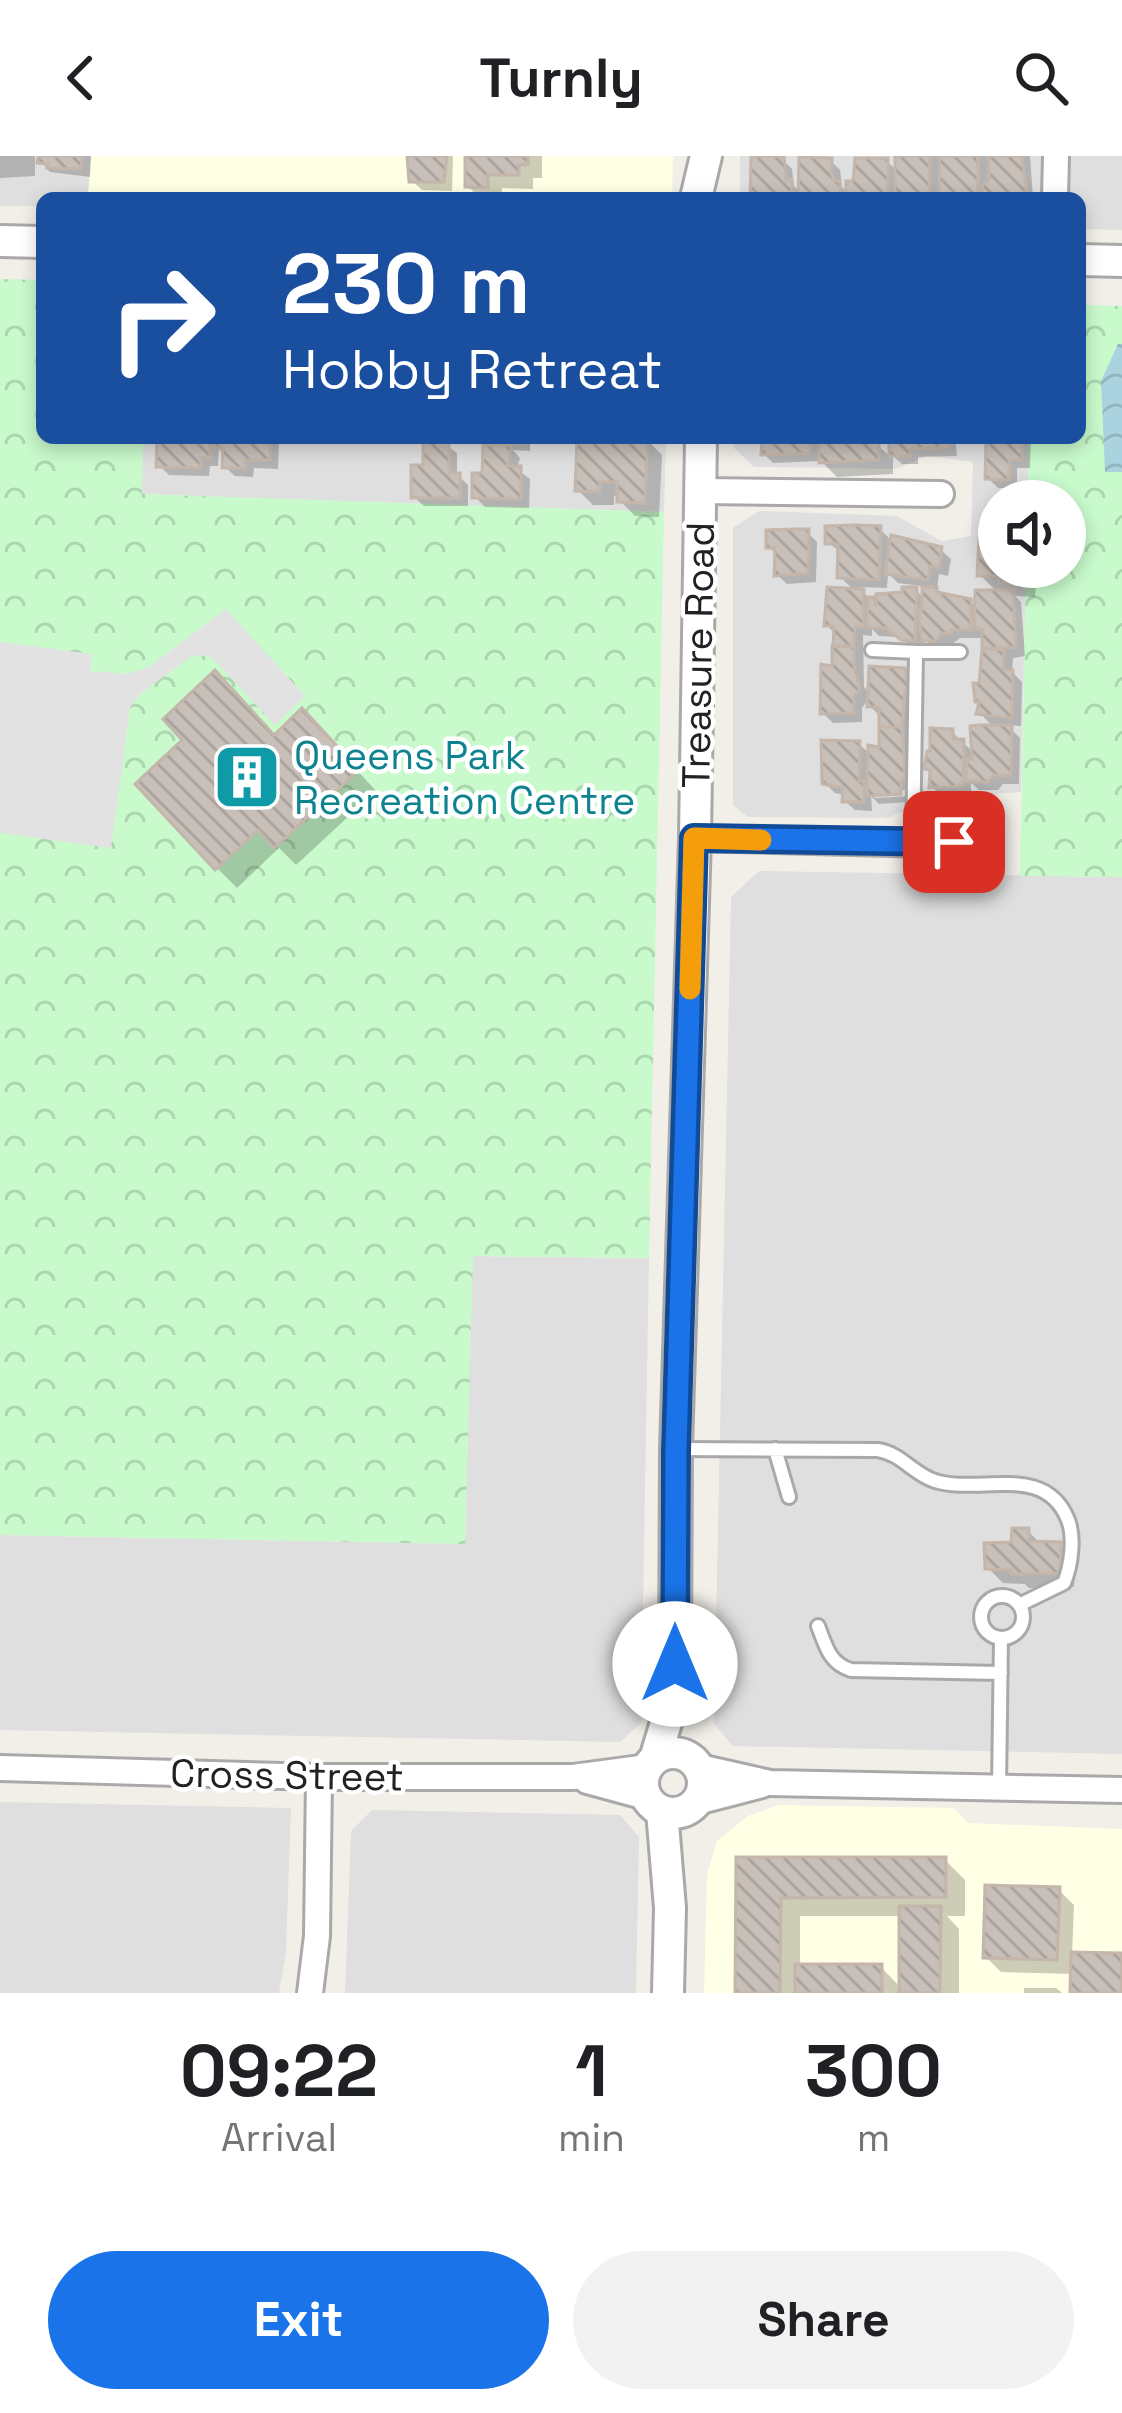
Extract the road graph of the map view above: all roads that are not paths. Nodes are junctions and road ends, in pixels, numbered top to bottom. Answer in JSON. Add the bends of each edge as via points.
{"nodes":[{"id":1,"x":706,"y":156,"type":"edge"},
{"id":2,"x":1056,"y":156,"type":"edge"},
{"id":3,"x":697,"y":192,"type":"edge"},
{"id":4,"x":711,"y":192,"type":"edge"},
{"id":5,"x":1055,"y":192,"type":"edge"},
{"id":6,"x":0,"y":242,"type":"edge"},
{"id":7,"x":36,"y":242,"type":"edge"},
{"id":8,"x":1086,"y":260,"type":"edge"},
{"id":9,"x":1122,"y":261,"type":"edge"},
{"id":10,"x":701,"y":444,"type":"edge"},
{"id":11,"x":702,"y":491,"type":"junction"},
{"id":12,"x":941,"y":494,"type":"dead end"},
{"id":13,"x":872,"y":650,"type":"dead end"},
{"id":14,"x":916,"y":652,"type":"junction"},
{"id":15,"x":960,"y":652,"type":"dead end"},
{"id":16,"x":980,"y":832,"type":"dead end"},
{"id":17,"x":694,"y":838,"type":"junction"},
{"id":18,"x":913,"y":844,"type":"junction"},
{"id":19,"x":676,"y":1449,"type":"junction"},
{"id":20,"x":775,"y":1449,"type":"junction"},
{"id":21,"x":789,"y":1497,"type":"dead end"},
{"id":22,"x":1019,"y":1606,"type":"junction"},
{"id":23,"x":818,"y":1626,"type":"dead end"},
{"id":24,"x":1001,"y":1639,"type":"junction"},
{"id":25,"x":675,"y":1664,"type":"junction"},
{"id":26,"x":1001,"y":1673,"type":"junction"},
{"id":27,"x":696,"y":1763,"type":"junction"},
{"id":28,"x":0,"y":1768,"type":"edge"},
{"id":29,"x":319,"y":1777,"type":"junction"},
{"id":30,"x":770,"y":1783,"type":"junction"},
{"id":31,"x":999,"y":1789,"type":"junction"},
{"id":32,"x":1122,"y":1790,"type":"edge"},
{"id":33,"x":666,"y":1791,"type":"junction"},
{"id":34,"x":310,"y":1993,"type":"edge"},
{"id":35,"x":668,"y":1993,"type":"edge"}],
"edges":[{"from":1,"to":3,"type":"street"},
{"from":1,"to":4,"type":"street"},
{"from":2,"to":5,"type":"street"},
{"from":6,"to":7,"type":"street"},
{"from":8,"to":9,"type":"street"},
{"from":10,"to":11,"type":"street","name":"Treasure Road"},
{"from":11,"to":12,"type":"street"},
{"from":11,"to":17,"type":"street","name":"Treasure Road"},
{"from":13,"to":14,"type":"lane"},
{"from":14,"to":15,"type":"lane"},
{"from":14,"to":18,"type":"lane"},
{"from":16,"to":18,"type":"street"},
{"from":17,"to":18,"type":"street"},
{"from":17,"to":19,"type":"street","name":"Treasure Road"},
{"from":19,"to":20,"type":"lane"},
{"from":19,"to":25,"type":"street","name":"Treasure Road"},
{"from":20,"to":21,"type":"lane"},
{"from":20,"to":22,"type":"lane","via":[[878,1450],[932,1480],[1042,1489],[1066,1513],[1069,1571],[1064,1583]]},
{"from":22,"to":24,"type":"lane","via":[[1020,1628]]},
{"from":22,"to":24,"type":"lane","via":[[1001,1597],[984,1607],[984,1628]]},
{"from":23,"to":26,"type":"lane","via":[[830,1656],[851,1670]]},
{"from":24,"to":26,"type":"lane"},
{"from":25,"to":27,"type":"street","name":"Treasure Road"},
{"from":25,"to":33,"type":"street","name":"Treasure Road"},
{"from":26,"to":31,"type":"lane"},
{"from":27,"to":30,"type":"street","name":"Cross Street"},
{"from":27,"to":33,"type":"street","name":"Treasure Road","via":[[703,1778]]},
{"from":27,"to":33,"type":"street","via":[[668,1754]]},
{"from":28,"to":29,"type":"street","name":"Cross Street"},
{"from":29,"to":33,"type":"street","name":"Cross Street","via":[[573,1777]]},
{"from":29,"to":34,"type":"street"},
{"from":30,"to":31,"type":"street","name":"Cross Street"},
{"from":30,"to":33,"type":"street","name":"Cross Street"},
{"from":31,"to":32,"type":"street","name":"Cross Street"},
{"from":33,"to":35,"type":"street","name":"Treasure Road"}]}
